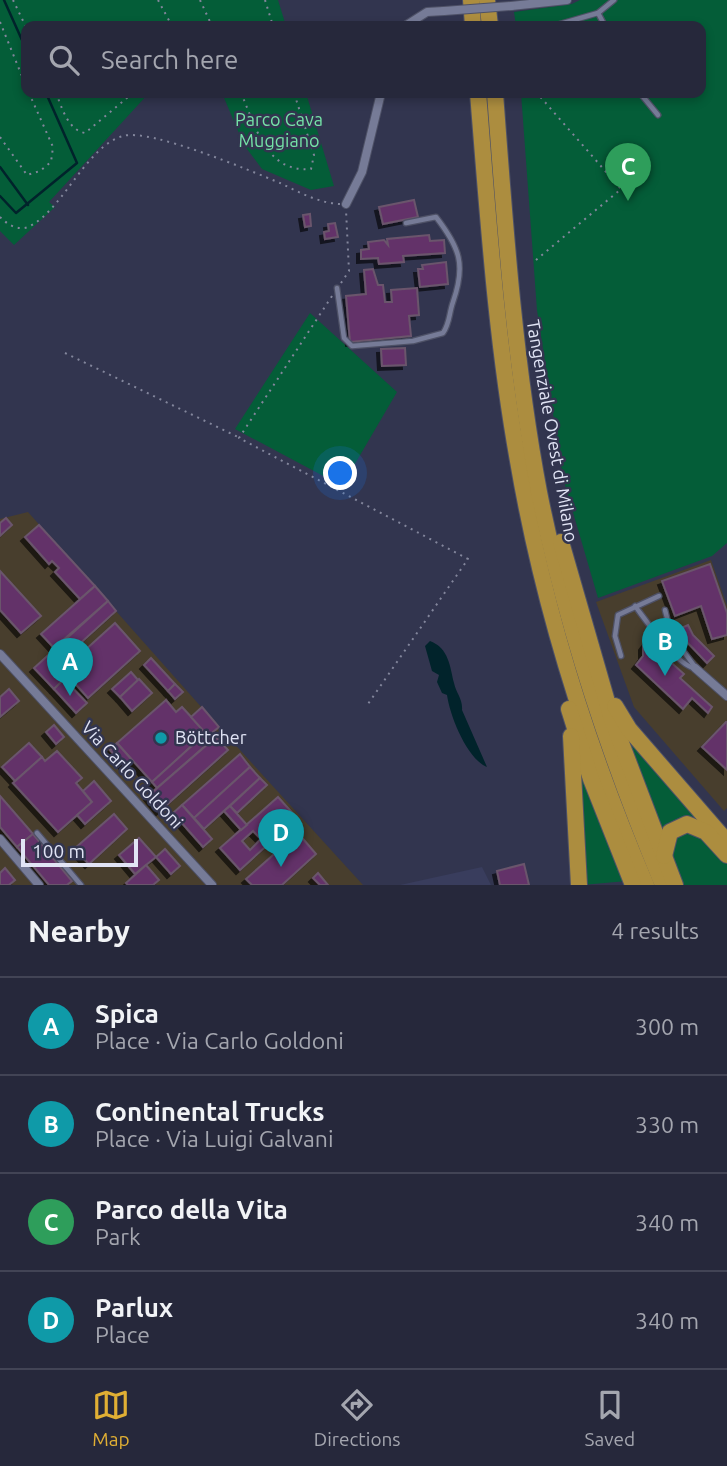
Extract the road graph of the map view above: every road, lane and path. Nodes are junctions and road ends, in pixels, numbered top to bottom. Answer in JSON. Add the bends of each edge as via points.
{"nodes":[{"id":1,"x":13,"y":0,"type":"edge"},
{"id":2,"x":158,"y":0,"type":"edge"},
{"id":3,"x":200,"y":0,"type":"edge"},
{"id":4,"x":265,"y":0,"type":"edge"},
{"id":5,"x":471,"y":0,"type":"edge"},
{"id":6,"x":487,"y":0,"type":"edge"},
{"id":7,"x":567,"y":0,"type":"edge"},
{"id":8,"x":614,"y":0,"type":"edge"},
{"id":9,"x":598,"y":13,"type":"junction"},
{"id":10,"x":23,"y":21,"type":"edge"},
{"id":11,"x":169,"y":21,"type":"edge"},
{"id":12,"x":210,"y":21,"type":"edge"},
{"id":13,"x":271,"y":21,"type":"edge"},
{"id":14,"x":413,"y":21,"type":"edge"},
{"id":15,"x":473,"y":21,"type":"edge"},
{"id":16,"x":489,"y":21,"type":"edge"},
{"id":17,"x":579,"y":21,"type":"edge"},
{"id":18,"x":602,"y":21,"type":"edge"},
{"id":19,"x":0,"y":22,"type":"edge"},
{"id":20,"x":21,"y":74,"type":"edge"},
{"id":21,"x":31,"y":98,"type":"edge"},
{"id":22,"x":58,"y":98,"type":"edge"},
{"id":23,"x":126,"y":98,"type":"edge"},
{"id":24,"x":243,"y":98,"type":"edge"},
{"id":25,"x":296,"y":98,"type":"edge"},
{"id":26,"x":380,"y":98,"type":"edge"},
{"id":27,"x":478,"y":98,"type":"edge"},
{"id":28,"x":495,"y":98,"type":"edge"},
{"id":29,"x":541,"y":98,"type":"edge"},
{"id":30,"x":644,"y":98,"type":"edge"},
{"id":31,"x":658,"y":115,"type":"dead end"},
{"id":32,"x":0,"y":137,"type":"edge"},
{"id":33,"x":346,"y":204,"type":"junction"},
{"id":34,"x":0,"y":217,"type":"edge"},
{"id":35,"x":406,"y":223,"type":"dead end"},
{"id":36,"x":536,"y":260,"type":"dead end"},
{"id":37,"x":337,"y":288,"type":"junction"},
{"id":38,"x":65,"y":353,"type":"dead end"},
{"id":39,"x":239,"y":438,"type":"junction"},
{"id":40,"x":539,"y":493,"type":"junction"},
{"id":41,"x":546,"y":594,"type":"junction"},
{"id":42,"x":659,"y":596,"type":"dead end"},
{"id":43,"x":635,"y":606,"type":"junction"},
{"id":44,"x":664,"y":610,"type":"dead end"},
{"id":45,"x":588,"y":640,"type":"junction"},
{"id":46,"x":0,"y":654,"type":"edge"},
{"id":47,"x":621,"y":656,"type":"dead end"},
{"id":48,"x":695,"y":668,"type":"junction"},
{"id":49,"x":727,"y":696,"type":"edge"},
{"id":50,"x":567,"y":702,"type":"junction"},
{"id":51,"x":368,"y":704,"type":"dead end"},
{"id":52,"x":37,"y":832,"type":"dead end"},
{"id":53,"x":0,"y":839,"type":"edge"},
{"id":54,"x":727,"y":842,"type":"edge"},
{"id":55,"x":727,"y":855,"type":"edge"},
{"id":56,"x":663,"y":859,"type":"junction"},
{"id":57,"x":39,"y":885,"type":"edge"},
{"id":58,"x":80,"y":885,"type":"edge"},
{"id":59,"x":212,"y":885,"type":"edge"},
{"id":60,"x":579,"y":885,"type":"edge"},
{"id":61,"x":633,"y":885,"type":"edge"},
{"id":62,"x":646,"y":885,"type":"edge"},
{"id":63,"x":663,"y":885,"type":"edge"},
{"id":64,"x":675,"y":885,"type":"edge"}],
"edges":[{"from":1,"to":10,"type":"path"},
{"from":2,"to":11,"type":"path"},
{"from":3,"to":12,"type":"path"},
{"from":4,"to":13,"type":"path"},
{"from":5,"to":15,"type":"highway"},
{"from":6,"to":16,"type":"highway"},
{"from":7,"to":14,"type":"street","bridge":true,"via":[[427,12]]},
{"from":8,"to":9,"type":"lane"},
{"from":9,"to":17,"type":"lane"},
{"from":9,"to":18,"type":"lane"},
{"from":19,"to":20,"type":"path"},
{"from":21,"to":32,"type":"path","via":[[53,147],[51,162],[27,175]]},
{"from":22,"to":23,"type":"path","via":[[72,127],[85,133]]},
{"from":24,"to":25,"type":"path","via":[[273,159],[295,170],[311,169],[314,155]]},
{"from":26,"to":33,"type":"street","via":[[362,172]]},
{"from":27,"to":41,"type":"highway","name":"Tangenziale Ovest di Milano","via":[[508,403]]},
{"from":28,"to":40,"type":"highway","name":"Tangenziale Ovest di Milano","via":[[516,351]]},
{"from":29,"to":36,"type":"path","via":[[621,189]]},
{"from":30,"to":31,"type":"lane"},
{"from":33,"to":34,"type":"path","via":[[311,198],[165,141],[128,134],[103,147],[27,228],[16,228]]},
{"from":33,"to":37,"type":"path","via":[[349,271]]},
{"from":35,"to":37,"type":"lane","via":[[436,217],[457,251],[462,272],[443,333],[412,341],[352,346],[344,338]]},
{"from":37,"to":39,"type":"path"},
{"from":38,"to":39,"type":"path"},
{"from":39,"to":51,"type":"path","via":[[468,559]]},
{"from":40,"to":45,"type":"highway","via":[[563,547]]},
{"from":40,"to":63,"type":"highway","name":"Tangenziale Ovest di Milano","via":[[594,701]]},
{"from":41,"to":50,"type":"highway","via":[[551,644]]},
{"from":41,"to":62,"type":"highway","name":"Tangenziale Ovest di Milano","via":[[595,754]]},
{"from":42,"to":43,"type":"lane"},
{"from":43,"to":47,"type":"lane","via":[[615,619]]},
{"from":43,"to":48,"type":"lane","via":[[679,658]]},
{"from":44,"to":48,"type":"lane","via":[[671,634]]},
{"from":45,"to":54,"type":"highway","via":[[613,704],[629,729]]},
{"from":45,"to":56,"type":"highway"},
{"from":46,"to":59,"type":"street","name":"Via Carlo Goldoni"},
{"from":48,"to":49,"type":"street"},
{"from":50,"to":60,"type":"highway"},
{"from":50,"to":61,"type":"highway","via":[[591,779]]},
{"from":52,"to":58,"type":"lane"},
{"from":53,"to":57,"type":"street"},
{"from":55,"to":56,"type":"highway","via":[[703,830],[684,824],[670,832]]},
{"from":56,"to":64,"type":"highway"}]}
